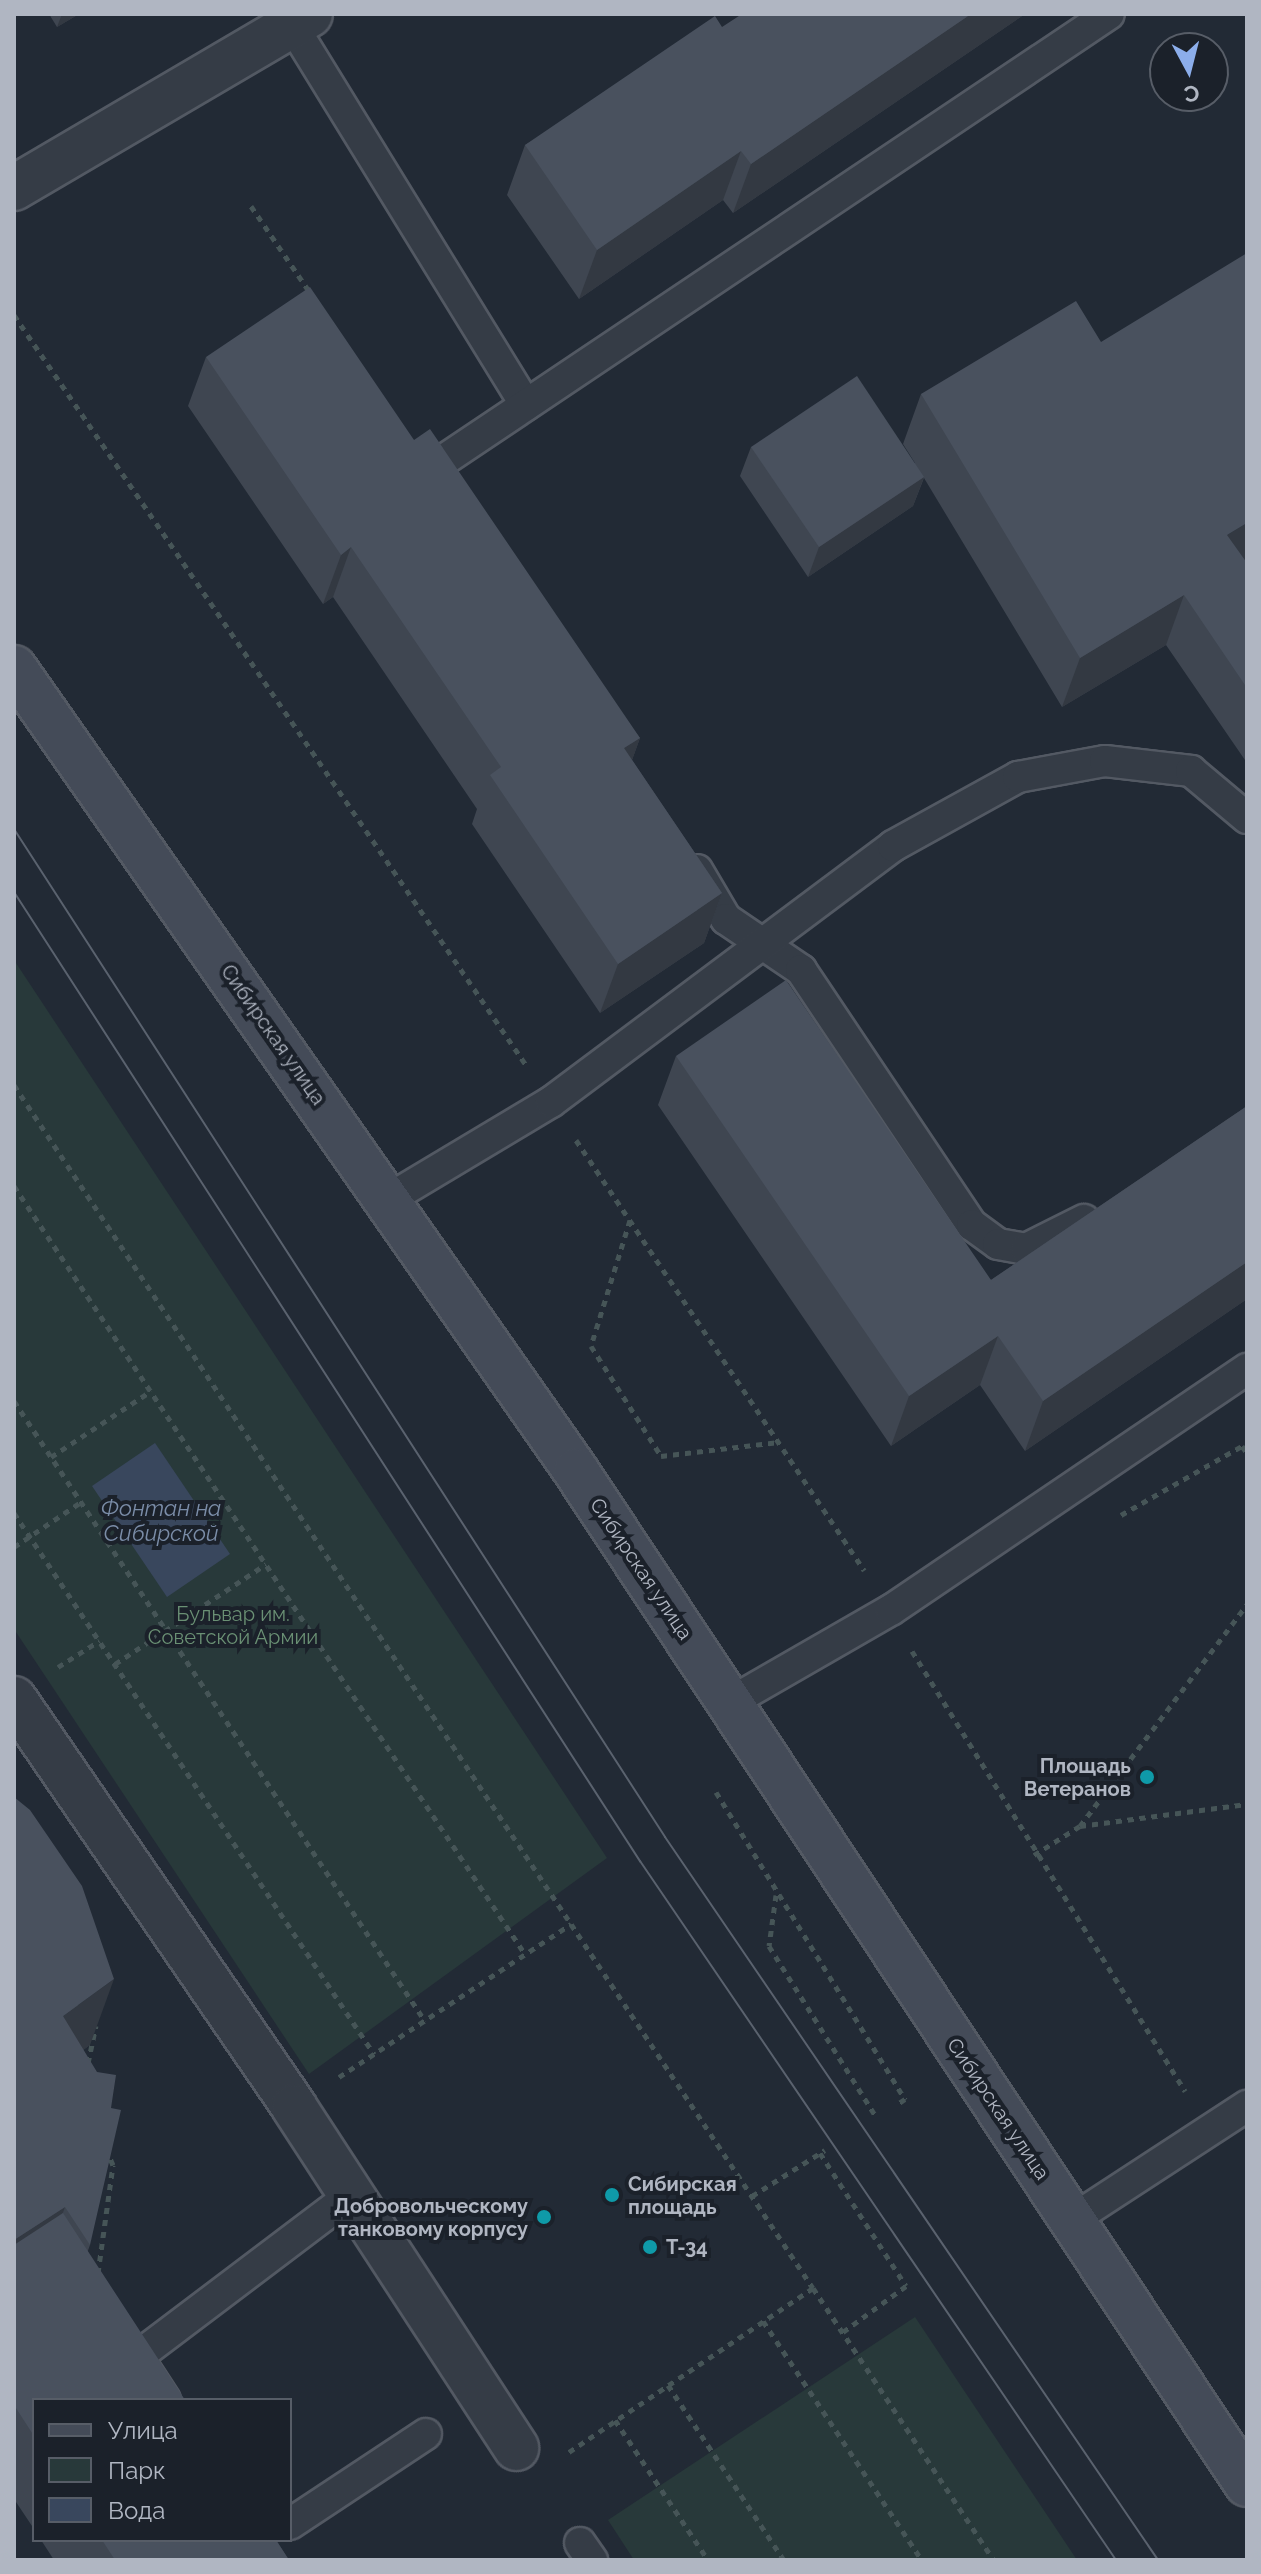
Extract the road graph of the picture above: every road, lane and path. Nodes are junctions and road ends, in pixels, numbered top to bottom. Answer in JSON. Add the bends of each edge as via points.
{"nodes":[{"id":1,"x":1109,"y":14,"type":"edge"},
{"id":2,"x":301,"y":20,"type":"edge"},
{"id":3,"x":14,"y":188,"type":"edge"},
{"id":4,"x":251,"y":206,"type":"dead end"},
{"id":5,"x":320,"y":309,"type":"edge"},
{"id":6,"x":14,"y":315,"type":"edge"},
{"id":7,"x":526,"y":405,"type":"junction"},
{"id":8,"x":458,"y":489,"type":"edge"},
{"id":9,"x":14,"y":668,"type":"edge"},
{"id":10,"x":1247,"y":818,"type":"edge"},
{"id":11,"x":678,"y":837,"type":"edge"},
{"id":12,"x":762,"y":944,"type":"junction"},
{"id":13,"x":14,"y":1085,"type":"edge"},
{"id":14,"x":551,"y":1102,"type":"junction"},
{"id":15,"x":14,"y":1186,"type":"edge"},
{"id":16,"x":389,"y":1199,"type":"junction"},
{"id":17,"x":1108,"y":1205,"type":"edge"},
{"id":18,"x":630,"y":1220,"type":"junction"},
{"id":19,"x":1247,"y":1369,"type":"edge"},
{"id":20,"x":151,"y":1391,"type":"junction"},
{"id":21,"x":14,"y":1401,"type":"edge"},
{"id":22,"x":779,"y":1442,"type":"junction"},
{"id":23,"x":1247,"y":1443,"type":"edge"},
{"id":24,"x":1247,"y":1453,"type":"edge"},
{"id":25,"x":51,"y":1457,"type":"junction"},
{"id":26,"x":81,"y":1502,"type":"junction"},
{"id":27,"x":14,"y":1513,"type":"edge"},
{"id":28,"x":30,"y":1536,"type":"junction"},
{"id":29,"x":14,"y":1547,"type":"edge"},
{"id":30,"x":266,"y":1564,"type":"junction"},
{"id":31,"x":1247,"y":1604,"type":"edge"},
{"id":32,"x":891,"y":1610,"type":"junction"},
{"id":33,"x":165,"y":1630,"type":"junction"},
{"id":34,"x":115,"y":1664,"type":"junction"},
{"id":35,"x":729,"y":1703,"type":"junction"},
{"id":36,"x":16,"y":1706,"type":"edge"},
{"id":37,"x":716,"y":1792,"type":"dead end"},
{"id":38,"x":1247,"y":1804,"type":"edge"},
{"id":39,"x":1080,"y":1826,"type":"junction"},
{"id":40,"x":1034,"y":1855,"type":"junction"},
{"id":41,"x":776,"y":1895,"type":"junction"},
{"id":42,"x":571,"y":1924,"type":"junction"},
{"id":43,"x":525,"y":1954,"type":"junction"},
{"id":44,"x":97,"y":2010,"type":"edge"},
{"id":45,"x":425,"y":2021,"type":"junction"},
{"id":46,"x":374,"y":2054,"type":"junction"},
{"id":47,"x":84,"y":2075,"type":"edge"},
{"id":48,"x":896,"y":2105,"type":"dead end"},
{"id":49,"x":1247,"y":2106,"type":"edge"},
{"id":50,"x":294,"y":2107,"type":"junction"},
{"id":51,"x":877,"y":2118,"type":"dead end"},
{"id":52,"x":1213,"y":2129,"type":"junction"},
{"id":53,"x":102,"y":2140,"type":"edge"},
{"id":54,"x":350,"y":2196,"type":"junction"},
{"id":55,"x":752,"y":2196,"type":"junction"},
{"id":56,"x":1072,"y":2220,"type":"junction"},
{"id":57,"x":813,"y":2288,"type":"junction"},
{"id":58,"x":763,"y":2321,"type":"junction"},
{"id":59,"x":843,"y":2332,"type":"junction"},
{"id":60,"x":137,"y":2357,"type":"junction"},
{"id":61,"x":668,"y":2385,"type":"junction"},
{"id":62,"x":164,"y":2398,"type":"edge"},
{"id":63,"x":615,"y":2420,"type":"junction"},
{"id":64,"x":426,"y":2434,"type":"dead end"},
{"id":65,"x":516,"y":2448,"type":"dead end"},
{"id":66,"x":558,"y":2460,"type":"dead end"},
{"id":67,"x":1247,"y":2484,"type":"edge"},
{"id":68,"x":292,"y":2523,"type":"edge"},
{"id":69,"x":708,"y":2560,"type":"edge"},
{"id":70,"x":784,"y":2560,"type":"edge"},
{"id":71,"x":922,"y":2560,"type":"edge"},
{"id":72,"x":994,"y":2560,"type":"edge"}],
"edges":[{"from":1,"to":7,"type":"lane"},
{"from":2,"to":3,"type":"street"},
{"from":2,"to":7,"type":"lane"},
{"from":4,"to":5,"type":"path"},
{"from":6,"to":14,"type":"path"},
{"from":7,"to":8,"type":"lane","via":[[430,453]]},
{"from":9,"to":16,"type":"main road","name":"Сибирская улица"},
{"from":10,"to":12,"type":"lane","via":[[1191,771],[1105,761],[1018,777],[893,846]]},
{"from":11,"to":12,"type":"lane","via":[[726,919]]},
{"from":12,"to":14,"type":"lane"},
{"from":12,"to":17,"type":"lane","via":[[801,970],[972,1225],[998,1244],[1026,1249]]},
{"from":13,"to":42,"type":"path"},
{"from":14,"to":16,"type":"lane"},
{"from":14,"to":18,"type":"path"},
{"from":15,"to":20,"type":"path"},
{"from":16,"to":35,"type":"main road","name":"Сибирская улица"},
{"from":18,"to":22,"type":"path"},
{"from":18,"to":22,"type":"path","via":[[591,1346],[661,1456]]},
{"from":19,"to":32,"type":"lane"},
{"from":20,"to":25,"type":"path"},
{"from":20,"to":30,"type":"path"},
{"from":21,"to":25,"type":"path"},
{"from":22,"to":32,"type":"path"},
{"from":23,"to":24,"type":"path"},
{"from":25,"to":26,"type":"path"},
{"from":26,"to":28,"type":"path"},
{"from":26,"to":33,"type":"path"},
{"from":27,"to":28,"type":"path"},
{"from":28,"to":29,"type":"path"},
{"from":28,"to":34,"type":"path"},
{"from":30,"to":33,"type":"path"},
{"from":30,"to":43,"type":"path"},
{"from":31,"to":39,"type":"path"},
{"from":32,"to":35,"type":"lane"},
{"from":32,"to":40,"type":"path"},
{"from":33,"to":34,"type":"path"},
{"from":33,"to":45,"type":"path"},
{"from":34,"to":46,"type":"path"},
{"from":35,"to":56,"type":"main road","name":"Сибирская улица"},
{"from":36,"to":50,"type":"street"},
{"from":37,"to":41,"type":"path"},
{"from":38,"to":39,"type":"path"},
{"from":39,"to":40,"type":"path"},
{"from":40,"to":52,"type":"path","via":[[1155,2051]]},
{"from":41,"to":48,"type":"path","via":[[905,2099]]},
{"from":41,"to":51,"type":"path","via":[[769,1946]]},
{"from":42,"to":43,"type":"path"},
{"from":42,"to":55,"type":"path"},
{"from":43,"to":45,"type":"path"},
{"from":44,"to":47,"type":"path"},
{"from":45,"to":46,"type":"path"},
{"from":46,"to":50,"type":"path"},
{"from":49,"to":52,"type":"lane"},
{"from":50,"to":54,"type":"street"},
{"from":52,"to":56,"type":"lane"},
{"from":53,"to":60,"type":"path","via":[[113,2165],[95,2290]]},
{"from":54,"to":60,"type":"lane"},
{"from":54,"to":65,"type":"street"},
{"from":55,"to":57,"type":"path"},
{"from":55,"to":59,"type":"path","via":[[823,2152],[906,2286]]},
{"from":56,"to":67,"type":"main road","name":"Сибирская улица"},
{"from":57,"to":58,"type":"path"},
{"from":57,"to":59,"type":"path"},
{"from":58,"to":61,"type":"path"},
{"from":58,"to":71,"type":"path"},
{"from":59,"to":72,"type":"path"},
{"from":60,"to":62,"type":"lane"},
{"from":61,"to":63,"type":"path"},
{"from":61,"to":70,"type":"path"},
{"from":63,"to":66,"type":"path"},
{"from":63,"to":69,"type":"path"},
{"from":64,"to":68,"type":"lane"}]}
